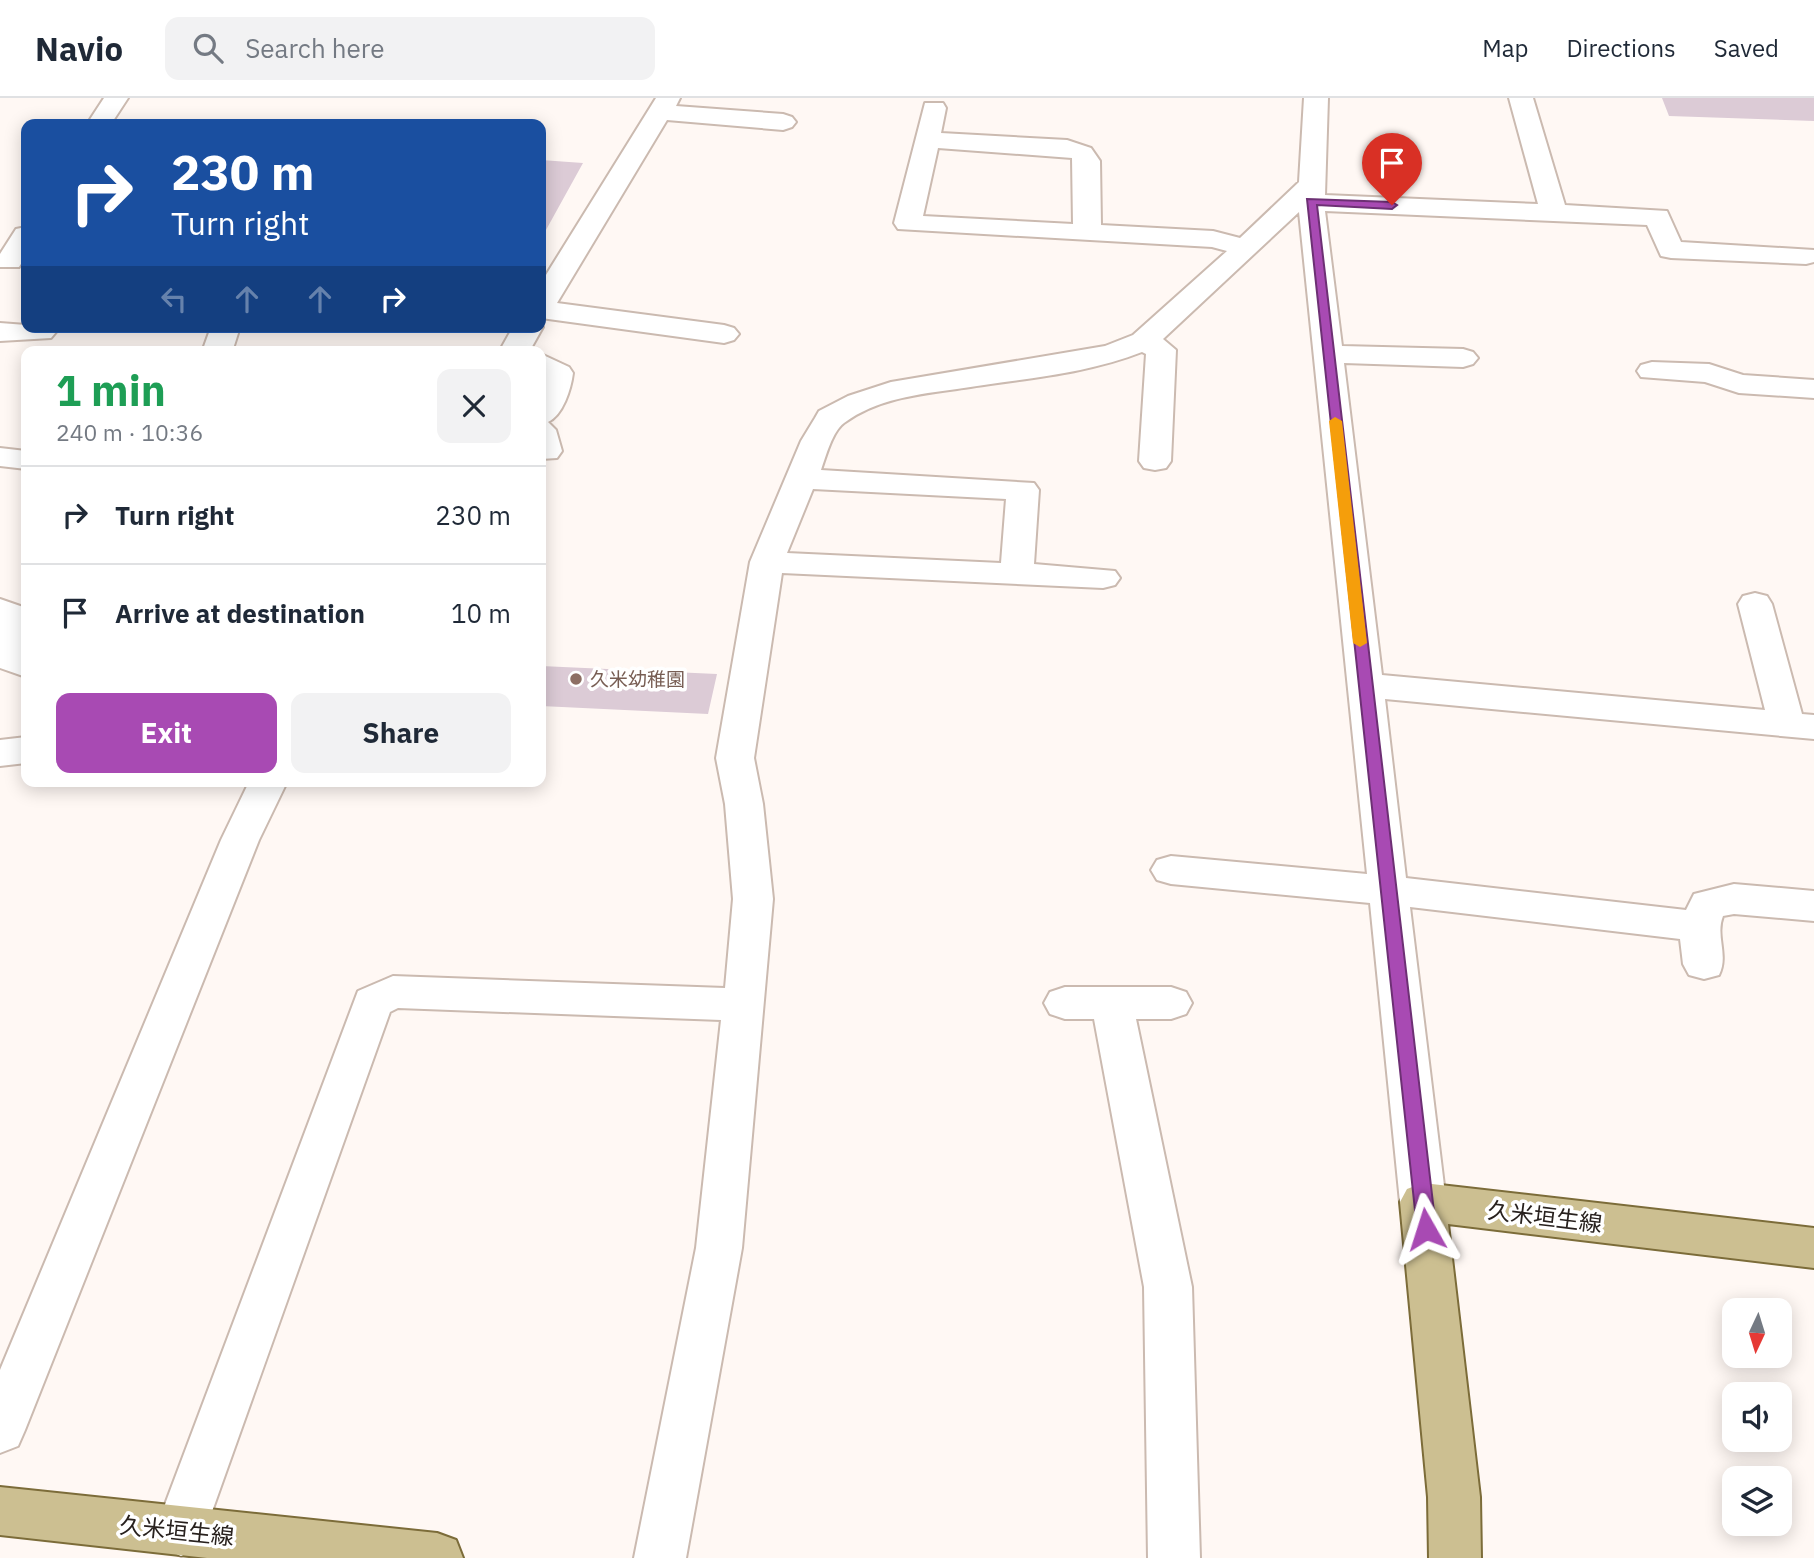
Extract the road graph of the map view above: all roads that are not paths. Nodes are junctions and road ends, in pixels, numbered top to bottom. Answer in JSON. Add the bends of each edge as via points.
{"nodes":[{"id":1,"x":116,"y":98,"type":"edge"},
{"id":2,"x":1316,"y":98,"type":"edge"},
{"id":3,"x":1521,"y":98,"type":"edge"},
{"id":4,"x":664,"y":105,"type":"edge"},
{"id":5,"x":934,"y":108,"type":"dead end"},
{"id":6,"x":102,"y":119,"type":"edge"},
{"id":7,"x":783,"y":122,"type":"dead end"},
{"id":8,"x":927,"y":140,"type":"junction"},
{"id":9,"x":1310,"y":194,"type":"junction"},
{"id":10,"x":1553,"y":213,"type":"junction"},
{"id":11,"x":1087,"y":233,"type":"junction"},
{"id":12,"x":21,"y":244,"type":"edge"},
{"id":13,"x":1244,"y":247,"type":"junction"},
{"id":14,"x":1807,"y":256,"type":"dead end"},
{"id":15,"x":12,"y":260,"type":"edge"},
{"id":16,"x":546,"y":300,"type":"edge"},
{"id":17,"x":546,"y":309,"type":"edge"},
{"id":18,"x":21,"y":331,"type":"edge"},
{"id":19,"x":0,"y":332,"type":"edge"},
{"id":20,"x":724,"y":334,"type":"dead end"},
{"id":21,"x":1143,"y":341,"type":"junction"},
{"id":22,"x":1328,"y":354,"type":"junction"},
{"id":23,"x":1463,"y":358,"type":"dead end"},
{"id":24,"x":546,"y":366,"type":"edge"},
{"id":25,"x":1652,"y":371,"type":"dead end"},
{"id":26,"x":1814,"y":388,"type":"edge"},
{"id":27,"x":546,"y":406,"type":"edge"},
{"id":28,"x":0,"y":457,"type":"edge"},
{"id":29,"x":21,"y":459,"type":"edge"},
{"id":30,"x":1155,"y":461,"type":"dead end"},
{"id":31,"x":801,"y":479,"type":"junction"},
{"id":32,"x":767,"y":562,"type":"junction"},
{"id":33,"x":1017,"y":574,"type":"junction"},
{"id":34,"x":1103,"y":578,"type":"dead end"},
{"id":35,"x":1755,"y":604,"type":"dead end"},
{"id":36,"x":0,"y":610,"type":"edge"},
{"id":37,"x":21,"y":664,"type":"edge"},
{"id":38,"x":1365,"y":685,"type":"junction"},
{"id":39,"x":1800,"y":726,"type":"edge"},
{"id":40,"x":21,"y":751,"type":"edge"},
{"id":41,"x":0,"y":753,"type":"edge"},
{"id":42,"x":266,"y":787,"type":"edge"},
{"id":43,"x":1171,"y":870,"type":"dead end"},
{"id":44,"x":1388,"y":890,"type":"junction"},
{"id":45,"x":1814,"y":906,"type":"edge"},
{"id":46,"x":1065,"y":1003,"type":"dead end"},
{"id":47,"x":1112,"y":1003,"type":"junction"},
{"id":48,"x":1171,"y":1003,"type":"dead end"},
{"id":49,"x":744,"y":1005,"type":"junction"},
{"id":50,"x":1423,"y":1202,"type":"junction"},
{"id":51,"x":1814,"y":1248,"type":"edge"},
{"id":52,"x":0,"y":1430,"type":"edge"},
{"id":53,"x":0,"y":1511,"type":"edge"},
{"id":54,"x":181,"y":1531,"type":"junction"},
{"id":55,"x":437,"y":1558,"type":"edge"},
{"id":56,"x":660,"y":1558,"type":"edge"},
{"id":57,"x":1174,"y":1558,"type":"edge"},
{"id":58,"x":1455,"y":1558,"type":"edge"}],
"edges":[{"from":1,"to":6,"type":"street"},
{"from":2,"to":9,"type":"street"},
{"from":3,"to":10,"type":"street"},
{"from":4,"to":7,"type":"street"},
{"from":4,"to":16,"type":"street"},
{"from":5,"to":8,"type":"street"},
{"from":8,"to":11,"type":"street","via":[[1068,148],[1082,153],[1087,161]]},
{"from":8,"to":11,"type":"street","via":[[908,223]]},
{"from":9,"to":10,"type":"street"},
{"from":9,"to":13,"type":"street"},
{"from":9,"to":22,"type":"street"},
{"from":10,"to":14,"type":"street","via":[[1657,218],[1671,250]]},
{"from":11,"to":13,"type":"street","via":[[1213,239]]},
{"from":12,"to":15,"type":"street"},
{"from":13,"to":21,"type":"street"},
{"from":17,"to":20,"type":"street"},
{"from":18,"to":19,"type":"street"},
{"from":21,"to":30,"type":"street","via":[[1161,350]]},
{"from":21,"to":31,"type":"street","via":[[1113,353],[902,388],[859,401],[830,418]]},
{"from":22,"to":23,"type":"street"},
{"from":22,"to":38,"type":"street"},
{"from":24,"to":27,"type":"street","via":[[558,373],[556,389]]},
{"from":25,"to":26,"type":"street","via":[[1709,373],[1739,384],[1773,388]]},
{"from":28,"to":29,"type":"street"},
{"from":31,"to":32,"type":"street"},
{"from":31,"to":33,"type":"street","via":[[1023,490]]},
{"from":32,"to":33,"type":"street"},
{"from":32,"to":49,"type":"street","via":[[734,758],[744,804],[753,899]]},
{"from":33,"to":34,"type":"street"},
{"from":35,"to":39,"type":"street"},
{"from":36,"to":37,"type":"street","via":[[12,613],[19,627],[12,646],[14,662]]},
{"from":38,"to":39,"type":"street"},
{"from":38,"to":44,"type":"street"},
{"from":40,"to":41,"type":"street"},
{"from":42,"to":52,"type":"street"},
{"from":43,"to":44,"type":"street"},
{"from":44,"to":45,"type":"street","via":[[1702,945],[1708,904],[1734,899]]},
{"from":44,"to":50,"type":"street"},
{"from":46,"to":47,"type":"street"},
{"from":47,"to":48,"type":"street"},
{"from":47,"to":57,"type":"street","via":[[1168,1287]]},
{"from":49,"to":54,"type":"street","via":[[393,992],[373,1002]]},
{"from":49,"to":56,"type":"street","via":[[719,1248]]},
{"from":50,"to":51,"type":"main road","name":"久米垣生線"},
{"from":50,"to":58,"type":"main road","via":[[1454,1497]]},
{"from":53,"to":54,"type":"main road","name":"久米垣生線"},
{"from":54,"to":55,"type":"main road","name":"久米垣生線"}]}
